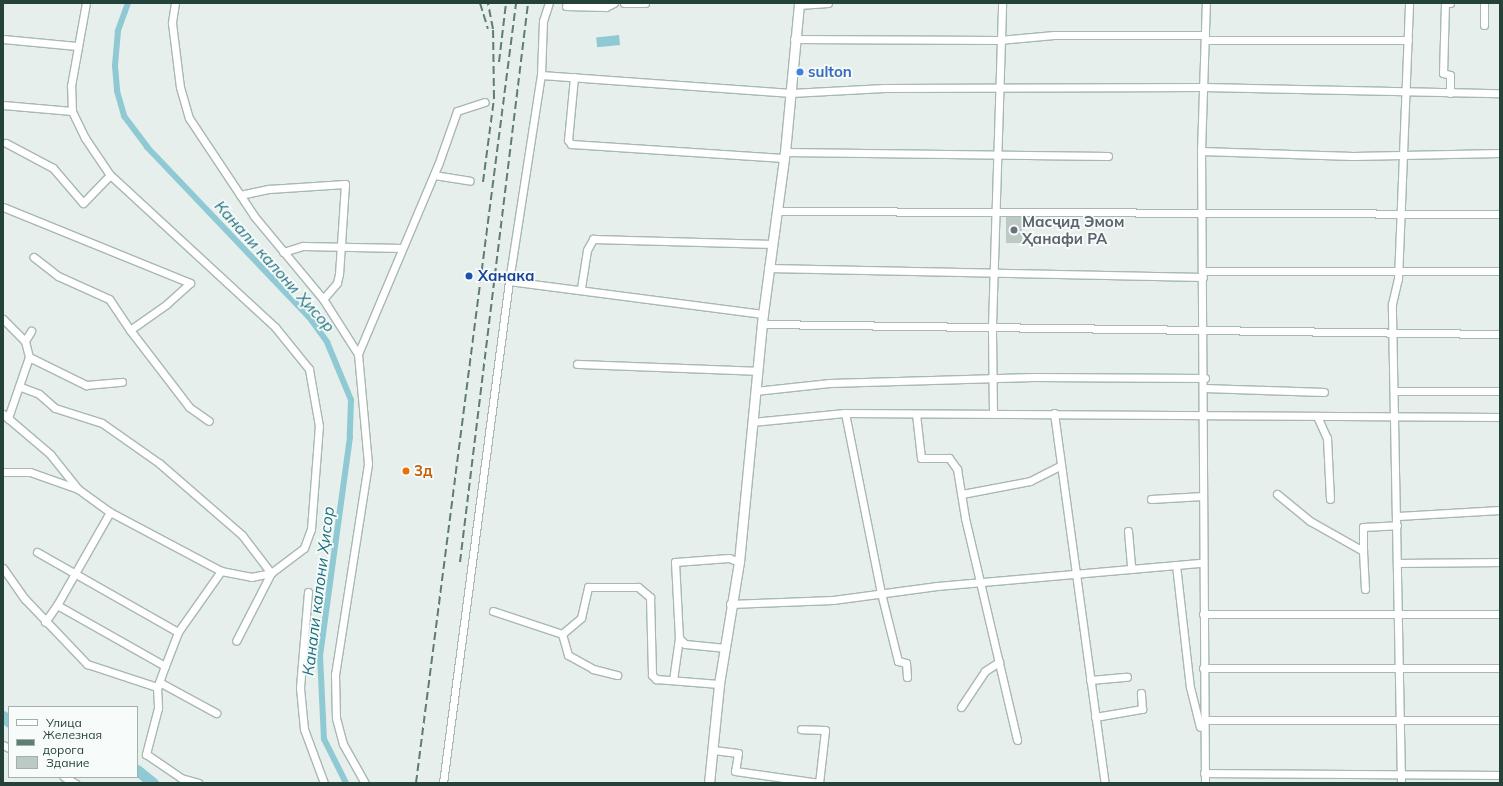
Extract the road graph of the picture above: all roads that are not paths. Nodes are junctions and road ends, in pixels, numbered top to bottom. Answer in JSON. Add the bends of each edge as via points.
{"nodes":[{"id":1,"x":86,"y":3,"type":"edge"},
{"id":2,"x":174,"y":3,"type":"edge"},
{"id":3,"x":549,"y":3,"type":"edge"},
{"id":4,"x":614,"y":3,"type":"edge"},
{"id":5,"x":624,"y":3,"type":"edge"},
{"id":6,"x":645,"y":3,"type":"edge"},
{"id":7,"x":828,"y":3,"type":"edge"},
{"id":8,"x":1002,"y":3,"type":"edge"},
{"id":9,"x":1206,"y":3,"type":"edge"},
{"id":10,"x":1409,"y":3,"type":"edge"},
{"id":11,"x":1445,"y":3,"type":"edge"},
{"id":12,"x":1450,"y":3,"type":"edge"},
{"id":13,"x":1484,"y":3,"type":"edge"},
{"id":14,"x":799,"y":4,"type":"edge"},
{"id":15,"x":566,"y":6,"type":"dead end"},
{"id":16,"x":1484,"y":25,"type":"dead end"},
{"id":17,"x":1205,"y":38,"type":"junction"},
{"id":18,"x":3,"y":39,"type":"edge"},
{"id":19,"x":794,"y":39,"type":"junction"},
{"id":20,"x":999,"y":40,"type":"junction"},
{"id":21,"x":1408,"y":40,"type":"junction"},
{"id":22,"x":77,"y":46,"type":"junction"},
{"id":23,"x":541,"y":75,"type":"junction"},
{"id":24,"x":574,"y":77,"type":"junction"},
{"id":25,"x":1203,"y":88,"type":"junction"},
{"id":26,"x":997,"y":89,"type":"junction"},
{"id":27,"x":791,"y":93,"type":"junction"},
{"id":28,"x":1405,"y":93,"type":"junction"},
{"id":29,"x":1450,"y":93,"type":"junction"},
{"id":30,"x":1500,"y":93,"type":"edge"},
{"id":31,"x":485,"y":102,"type":"dead end"},
{"id":32,"x":3,"y":104,"type":"edge"},
{"id":33,"x":72,"y":111,"type":"junction"},
{"id":34,"x":6,"y":143,"type":"dead end"},
{"id":35,"x":1201,"y":151,"type":"junction"},
{"id":36,"x":996,"y":152,"type":"junction"},
{"id":37,"x":1500,"y":153,"type":"edge"},
{"id":38,"x":784,"y":155,"type":"junction"},
{"id":39,"x":1108,"y":156,"type":"dead end"},
{"id":40,"x":1404,"y":156,"type":"junction"},
{"id":41,"x":110,"y":175,"type":"junction"},
{"id":42,"x":434,"y":175,"type":"junction"},
{"id":43,"x":470,"y":181,"type":"dead end"},
{"id":44,"x":240,"y":195,"type":"junction"},
{"id":45,"x":3,"y":208,"type":"edge"},
{"id":46,"x":778,"y":211,"type":"junction"},
{"id":47,"x":1201,"y":211,"type":"junction"},
{"id":48,"x":998,"y":213,"type":"junction"},
{"id":49,"x":1400,"y":214,"type":"junction"},
{"id":50,"x":1500,"y":214,"type":"edge"},
{"id":51,"x":774,"y":244,"type":"junction"},
{"id":52,"x":340,"y":248,"type":"junction"},
{"id":53,"x":402,"y":248,"type":"junction"},
{"id":54,"x":283,"y":252,"type":"junction"},
{"id":55,"x":34,"y":257,"type":"dead end"},
{"id":56,"x":768,"y":268,"type":"junction"},
{"id":57,"x":1398,"y":271,"type":"junction"},
{"id":58,"x":1500,"y":271,"type":"edge"},
{"id":59,"x":993,"y":274,"type":"junction"},
{"id":60,"x":1203,"y":274,"type":"junction"},
{"id":61,"x":509,"y":281,"type":"junction"},
{"id":62,"x":581,"y":288,"type":"junction"},
{"id":63,"x":323,"y":299,"type":"junction"},
{"id":64,"x":763,"y":314,"type":"junction"},
{"id":65,"x":3,"y":320,"type":"edge"},
{"id":66,"x":762,"y":324,"type":"junction"},
{"id":67,"x":992,"y":326,"type":"junction"},
{"id":68,"x":1204,"y":328,"type":"junction"},
{"id":69,"x":130,"y":330,"type":"junction"},
{"id":70,"x":31,"y":331,"type":"dead end"},
{"id":71,"x":1394,"y":334,"type":"junction"},
{"id":72,"x":1500,"y":334,"type":"edge"},
{"id":73,"x":25,"y":341,"type":"junction"},
{"id":74,"x":358,"y":354,"type":"junction"},
{"id":75,"x":29,"y":357,"type":"junction"},
{"id":76,"x":577,"y":364,"type":"dead end"},
{"id":77,"x":758,"y":371,"type":"junction"},
{"id":78,"x":993,"y":378,"type":"junction"},
{"id":79,"x":1205,"y":378,"type":"junction"},
{"id":80,"x":122,"y":382,"type":"dead end"},
{"id":81,"x":21,"y":387,"type":"junction"},
{"id":82,"x":1204,"y":388,"type":"junction"},
{"id":83,"x":755,"y":390,"type":"junction"},
{"id":84,"x":1500,"y":390,"type":"edge"},
{"id":85,"x":1394,"y":391,"type":"junction"},
{"id":86,"x":1324,"y":392,"type":"dead end"},
{"id":87,"x":845,"y":413,"type":"junction"},
{"id":88,"x":1054,"y":413,"type":"junction"},
{"id":89,"x":1204,"y":413,"type":"junction"},
{"id":90,"x":916,"y":414,"type":"junction"},
{"id":91,"x":993,"y":414,"type":"junction"},
{"id":92,"x":5,"y":416,"type":"edge"},
{"id":93,"x":1317,"y":416,"type":"junction"},
{"id":94,"x":1500,"y":416,"type":"edge"},
{"id":95,"x":1395,"y":418,"type":"junction"},
{"id":96,"x":209,"y":421,"type":"dead end"},
{"id":97,"x":752,"y":422,"type":"junction"},
{"id":98,"x":1059,"y":466,"type":"junction"},
{"id":99,"x":3,"y":472,"type":"edge"},
{"id":100,"x":78,"y":489,"type":"junction"},
{"id":101,"x":962,"y":494,"type":"junction"},
{"id":102,"x":1277,"y":494,"type":"dead end"},
{"id":103,"x":1203,"y":496,"type":"junction"},
{"id":104,"x":1151,"y":498,"type":"dead end"},
{"id":105,"x":1330,"y":499,"type":"dead end"},
{"id":106,"x":1500,"y":510,"type":"edge"},
{"id":107,"x":110,"y":512,"type":"junction"},
{"id":108,"x":1398,"y":516,"type":"junction"},
{"id":109,"x":1397,"y":525,"type":"junction"},
{"id":110,"x":1128,"y":531,"type":"dead end"},
{"id":111,"x":1363,"y":551,"type":"junction"},
{"id":112,"x":37,"y":552,"type":"dead end"},
{"id":113,"x":739,"y":562,"type":"junction"},
{"id":114,"x":1500,"y":562,"type":"edge"},
{"id":115,"x":1399,"y":563,"type":"junction"},
{"id":116,"x":1202,"y":564,"type":"junction"},
{"id":117,"x":1176,"y":566,"type":"junction"},
{"id":118,"x":3,"y":568,"type":"edge"},
{"id":119,"x":1131,"y":569,"type":"junction"},
{"id":120,"x":221,"y":571,"type":"junction"},
{"id":121,"x":74,"y":572,"type":"junction"},
{"id":122,"x":271,"y":573,"type":"junction"},
{"id":123,"x":1077,"y":573,"type":"junction"},
{"id":124,"x":981,"y":583,"type":"junction"},
{"id":125,"x":1365,"y":589,"type":"dead end"},
{"id":126,"x":308,"y":592,"type":"dead end"},
{"id":127,"x":881,"y":593,"type":"junction"},
{"id":128,"x":730,"y":604,"type":"junction"},
{"id":129,"x":56,"y":605,"type":"junction"},
{"id":130,"x":493,"y":611,"type":"dead end"},
{"id":131,"x":1203,"y":614,"type":"junction"},
{"id":132,"x":1500,"y":614,"type":"edge"},
{"id":133,"x":1399,"y":615,"type":"junction"},
{"id":134,"x":45,"y":622,"type":"junction"},
{"id":135,"x":178,"y":632,"type":"junction"},
{"id":136,"x":562,"y":634,"type":"junction"},
{"id":137,"x":678,"y":638,"type":"junction"},
{"id":138,"x":236,"y":642,"type":"dead end"},
{"id":139,"x":726,"y":648,"type":"junction"},
{"id":140,"x":998,"y":662,"type":"junction"},
{"id":141,"x":165,"y":666,"type":"junction"},
{"id":142,"x":1203,"y":668,"type":"junction"},
{"id":143,"x":1399,"y":668,"type":"junction"},
{"id":144,"x":1500,"y":668,"type":"edge"},
{"id":145,"x":617,"y":675,"type":"dead end"},
{"id":146,"x":1127,"y":676,"type":"dead end"},
{"id":147,"x":906,"y":677,"type":"dead end"},
{"id":148,"x":673,"y":680,"type":"junction"},
{"id":149,"x":1090,"y":680,"type":"junction"},
{"id":150,"x":719,"y":684,"type":"junction"},
{"id":151,"x":157,"y":687,"type":"junction"},
{"id":152,"x":1141,"y":693,"type":"dead end"},
{"id":153,"x":961,"y":707,"type":"dead end"},
{"id":154,"x":216,"y":714,"type":"dead end"},
{"id":155,"x":1095,"y":717,"type":"junction"},
{"id":156,"x":1203,"y":720,"type":"junction"},
{"id":157,"x":1400,"y":720,"type":"junction"},
{"id":158,"x":1500,"y":720,"type":"edge"},
{"id":159,"x":801,"y":729,"type":"dead end"},
{"id":160,"x":1017,"y":740,"type":"dead end"},
{"id":161,"x":1203,"y":741,"type":"junction"},
{"id":162,"x":712,"y":750,"type":"junction"},
{"id":163,"x":1204,"y":773,"type":"junction"},
{"id":164,"x":1401,"y":775,"type":"junction"},
{"id":165,"x":1500,"y":775,"type":"edge"},
{"id":166,"x":66,"y":778,"type":"edge"},
{"id":167,"x":75,"y":783,"type":"edge"},
{"id":168,"x":198,"y":783,"type":"edge"},
{"id":169,"x":324,"y":783,"type":"edge"},
{"id":170,"x":365,"y":783,"type":"edge"},
{"id":171,"x":443,"y":783,"type":"edge"},
{"id":172,"x":709,"y":783,"type":"edge"},
{"id":173,"x":819,"y":783,"type":"edge"},
{"id":174,"x":1105,"y":783,"type":"edge"},
{"id":175,"x":1205,"y":783,"type":"edge"},
{"id":176,"x":1401,"y":783,"type":"edge"}],
"edges":[{"from":1,"to":22,"type":"street"},
{"from":2,"to":44,"type":"street","via":[[172,23],[180,86],[189,118]]},
{"from":3,"to":23,"type":"street","via":[[544,21]]},
{"from":4,"to":15,"type":"street","via":[[606,7]]},
{"from":5,"to":6,"type":"street"},
{"from":7,"to":14,"type":"street"},
{"from":8,"to":20,"type":"street"},
{"from":9,"to":17,"type":"street"},
{"from":10,"to":21,"type":"street"},
{"from":11,"to":12,"type":"street"},
{"from":11,"to":29,"type":"street","via":[[1443,73],[1450,75]]},
{"from":13,"to":16,"type":"street"},
{"from":14,"to":19,"type":"street"},
{"from":17,"to":20,"type":"street","via":[[1054,36]]},
{"from":17,"to":21,"type":"street"},
{"from":17,"to":25,"type":"street"},
{"from":18,"to":22,"type":"street"},
{"from":19,"to":20,"type":"street"},
{"from":19,"to":27,"type":"street"},
{"from":20,"to":26,"type":"street"},
{"from":21,"to":28,"type":"street"},
{"from":22,"to":33,"type":"street"},
{"from":23,"to":24,"type":"street"},
{"from":23,"to":61,"type":"street"},
{"from":24,"to":27,"type":"street"},
{"from":24,"to":38,"type":"street","via":[[568,140],[571,144]]},
{"from":25,"to":26,"type":"street"},
{"from":25,"to":28,"type":"street"},
{"from":25,"to":35,"type":"street"},
{"from":26,"to":27,"type":"street","via":[[884,88]]},
{"from":26,"to":36,"type":"street"},
{"from":27,"to":38,"type":"street"},
{"from":28,"to":29,"type":"street"},
{"from":28,"to":40,"type":"street"},
{"from":29,"to":30,"type":"street"},
{"from":31,"to":42,"type":"street","via":[[457,111]]},
{"from":32,"to":33,"type":"street"},
{"from":33,"to":41,"type":"street","via":[[85,138]]},
{"from":34,"to":41,"type":"street","via":[[53,168],[83,203]]},
{"from":35,"to":40,"type":"street"},
{"from":35,"to":47,"type":"street"},
{"from":36,"to":38,"type":"street"},
{"from":36,"to":39,"type":"street"},
{"from":36,"to":48,"type":"street"},
{"from":37,"to":40,"type":"street"},
{"from":38,"to":46,"type":"street"},
{"from":40,"to":49,"type":"street"},
{"from":41,"to":122,"type":"street","via":[[275,326],[308,369],[319,426],[311,529],[304,548]]},
{"from":42,"to":43,"type":"street"},
{"from":42,"to":53,"type":"street"},
{"from":44,"to":52,"type":"street","via":[[269,189],[345,184]]},
{"from":44,"to":54,"type":"street"},
{"from":45,"to":69,"type":"street","via":[[190,283],[167,304]]},
{"from":46,"to":48,"type":"street"},
{"from":46,"to":51,"type":"street"},
{"from":47,"to":48,"type":"street"},
{"from":47,"to":49,"type":"street"},
{"from":47,"to":60,"type":"street"},
{"from":48,"to":59,"type":"street"},
{"from":49,"to":50,"type":"street"},
{"from":49,"to":57,"type":"street"},
{"from":51,"to":56,"type":"street"},
{"from":51,"to":62,"type":"street","via":[[593,239],[586,250]]},
{"from":52,"to":53,"type":"street"},
{"from":52,"to":54,"type":"street","via":[[303,246]]},
{"from":52,"to":63,"type":"street","via":[[337,283]]},
{"from":53,"to":74,"type":"street"},
{"from":54,"to":63,"type":"street"},
{"from":55,"to":69,"type":"street","via":[[58,276],[109,299]]},
{"from":56,"to":59,"type":"street"},
{"from":56,"to":64,"type":"street"},
{"from":57,"to":58,"type":"street"},
{"from":57,"to":60,"type":"street"},
{"from":57,"to":71,"type":"street","via":[[1392,304]]},
{"from":59,"to":60,"type":"street"},
{"from":59,"to":67,"type":"street"},
{"from":60,"to":68,"type":"street"},
{"from":61,"to":62,"type":"street"},
{"from":61,"to":171,"type":"street"},
{"from":62,"to":64,"type":"street"},
{"from":63,"to":74,"type":"street"},
{"from":64,"to":66,"type":"street"},
{"from":65,"to":73,"type":"street"},
{"from":66,"to":67,"type":"street"},
{"from":66,"to":77,"type":"street"},
{"from":67,"to":68,"type":"street"},
{"from":67,"to":78,"type":"street"},
{"from":68,"to":71,"type":"street"},
{"from":68,"to":79,"type":"street"},
{"from":69,"to":96,"type":"street","via":[[189,407]]},
{"from":70,"to":73,"type":"street"},
{"from":71,"to":72,"type":"street"},
{"from":71,"to":85,"type":"street"},
{"from":73,"to":75,"type":"street"},
{"from":74,"to":170,"type":"street","via":[[367,418],[368,464],[335,674],[336,718],[343,744]]},
{"from":75,"to":80,"type":"street","via":[[86,385]]},
{"from":75,"to":81,"type":"street"},
{"from":76,"to":77,"type":"street"},
{"from":77,"to":83,"type":"street"},
{"from":78,"to":79,"type":"street"},
{"from":78,"to":83,"type":"street","via":[[830,384]]},
{"from":78,"to":91,"type":"street"},
{"from":79,"to":82,"type":"street"},
{"from":81,"to":92,"type":"street"},
{"from":81,"to":122,"type":"street","via":[[39,394],[54,408],[102,422],[159,463],[242,535]]},
{"from":82,"to":86,"type":"street"},
{"from":82,"to":89,"type":"street"},
{"from":83,"to":97,"type":"street"},
{"from":84,"to":85,"type":"street"},
{"from":85,"to":95,"type":"street"},
{"from":87,"to":90,"type":"street"},
{"from":87,"to":97,"type":"street"},
{"from":87,"to":127,"type":"street"},
{"from":88,"to":89,"type":"street"},
{"from":88,"to":91,"type":"street"},
{"from":88,"to":98,"type":"street"},
{"from":89,"to":93,"type":"street"},
{"from":89,"to":103,"type":"street"},
{"from":90,"to":91,"type":"street"},
{"from":90,"to":101,"type":"street","via":[[921,458],[951,460],[957,469]]},
{"from":92,"to":100,"type":"street","via":[[50,454]]},
{"from":93,"to":95,"type":"street"},
{"from":93,"to":105,"type":"street","via":[[1327,438]]},
{"from":94,"to":95,"type":"street"},
{"from":95,"to":108,"type":"street"},
{"from":97,"to":113,"type":"street"},
{"from":98,"to":101,"type":"street","via":[[1030,481]]},
{"from":98,"to":123,"type":"street"},
{"from":99,"to":100,"type":"street","via":[[30,472]]},
{"from":100,"to":107,"type":"street"},
{"from":101,"to":124,"type":"street"},
{"from":102,"to":111,"type":"street","via":[[1310,521]]},
{"from":103,"to":104,"type":"street"},
{"from":103,"to":116,"type":"street"},
{"from":106,"to":108,"type":"street"},
{"from":107,"to":120,"type":"street"},
{"from":107,"to":121,"type":"street"},
{"from":108,"to":109,"type":"street"},
{"from":109,"to":111,"type":"street","via":[[1363,527]]},
{"from":109,"to":115,"type":"street"},
{"from":110,"to":119,"type":"street"},
{"from":111,"to":125,"type":"street"},
{"from":112,"to":121,"type":"street"},
{"from":113,"to":128,"type":"street"},
{"from":113,"to":137,"type":"street","via":[[729,558],[675,562]]},
{"from":114,"to":115,"type":"street"},
{"from":115,"to":133,"type":"street"},
{"from":116,"to":117,"type":"street"},
{"from":116,"to":131,"type":"street"},
{"from":117,"to":119,"type":"street"},
{"from":117,"to":161,"type":"street","via":[[1190,687]]},
{"from":118,"to":134,"type":"street"},
{"from":119,"to":123,"type":"street"},
{"from":120,"to":122,"type":"street","via":[[251,577]]},
{"from":120,"to":135,"type":"street"},
{"from":121,"to":129,"type":"street"},
{"from":121,"to":135,"type":"street"},
{"from":122,"to":138,"type":"street"},
{"from":123,"to":124,"type":"street"},
{"from":123,"to":149,"type":"street"},
{"from":124,"to":127,"type":"street"},
{"from":124,"to":140,"type":"street"},
{"from":126,"to":169,"type":"street","via":[[300,688],[304,729]]},
{"from":127,"to":128,"type":"street"},
{"from":127,"to":147,"type":"street","via":[[898,661],[906,663]]},
{"from":128,"to":139,"type":"street"},
{"from":129,"to":134,"type":"street"},
{"from":129,"to":141,"type":"street"},
{"from":130,"to":136,"type":"street"},
{"from":131,"to":133,"type":"street"},
{"from":131,"to":142,"type":"street"},
{"from":132,"to":133,"type":"street"},
{"from":133,"to":143,"type":"street"},
{"from":134,"to":151,"type":"street","via":[[87,664]]},
{"from":135,"to":141,"type":"street"},
{"from":136,"to":145,"type":"street","via":[[568,655],[593,670]]},
{"from":136,"to":148,"type":"street","via":[[581,618],[588,587],[638,587],[650,597],[652,675]]},
{"from":137,"to":139,"type":"street","via":[[685,644]]},
{"from":137,"to":148,"type":"street"},
{"from":139,"to":150,"type":"street"},
{"from":140,"to":153,"type":"street","via":[[985,671]]},
{"from":140,"to":160,"type":"street"},
{"from":141,"to":151,"type":"street"},
{"from":142,"to":143,"type":"street"},
{"from":142,"to":156,"type":"street"},
{"from":143,"to":144,"type":"street"},
{"from":143,"to":157,"type":"street"},
{"from":146,"to":149,"type":"street"},
{"from":148,"to":150,"type":"street"},
{"from":149,"to":155,"type":"street"},
{"from":150,"to":162,"type":"street"},
{"from":151,"to":154,"type":"street","via":[[161,683]]},
{"from":151,"to":168,"type":"street","via":[[158,708],[146,754],[181,778]]},
{"from":152,"to":155,"type":"street","via":[[1142,709]]},
{"from":155,"to":174,"type":"street"},
{"from":156,"to":157,"type":"street"},
{"from":156,"to":161,"type":"street"},
{"from":157,"to":158,"type":"street"},
{"from":157,"to":164,"type":"street"},
{"from":159,"to":173,"type":"street","via":[[825,730]]},
{"from":161,"to":163,"type":"street"},
{"from":162,"to":172,"type":"street"},
{"from":162,"to":173,"type":"street","via":[[738,753],[735,771]]},
{"from":163,"to":164,"type":"street"},
{"from":163,"to":175,"type":"street"},
{"from":164,"to":165,"type":"street"},
{"from":164,"to":176,"type":"street"},
{"from":166,"to":167,"type":"street"}]}
